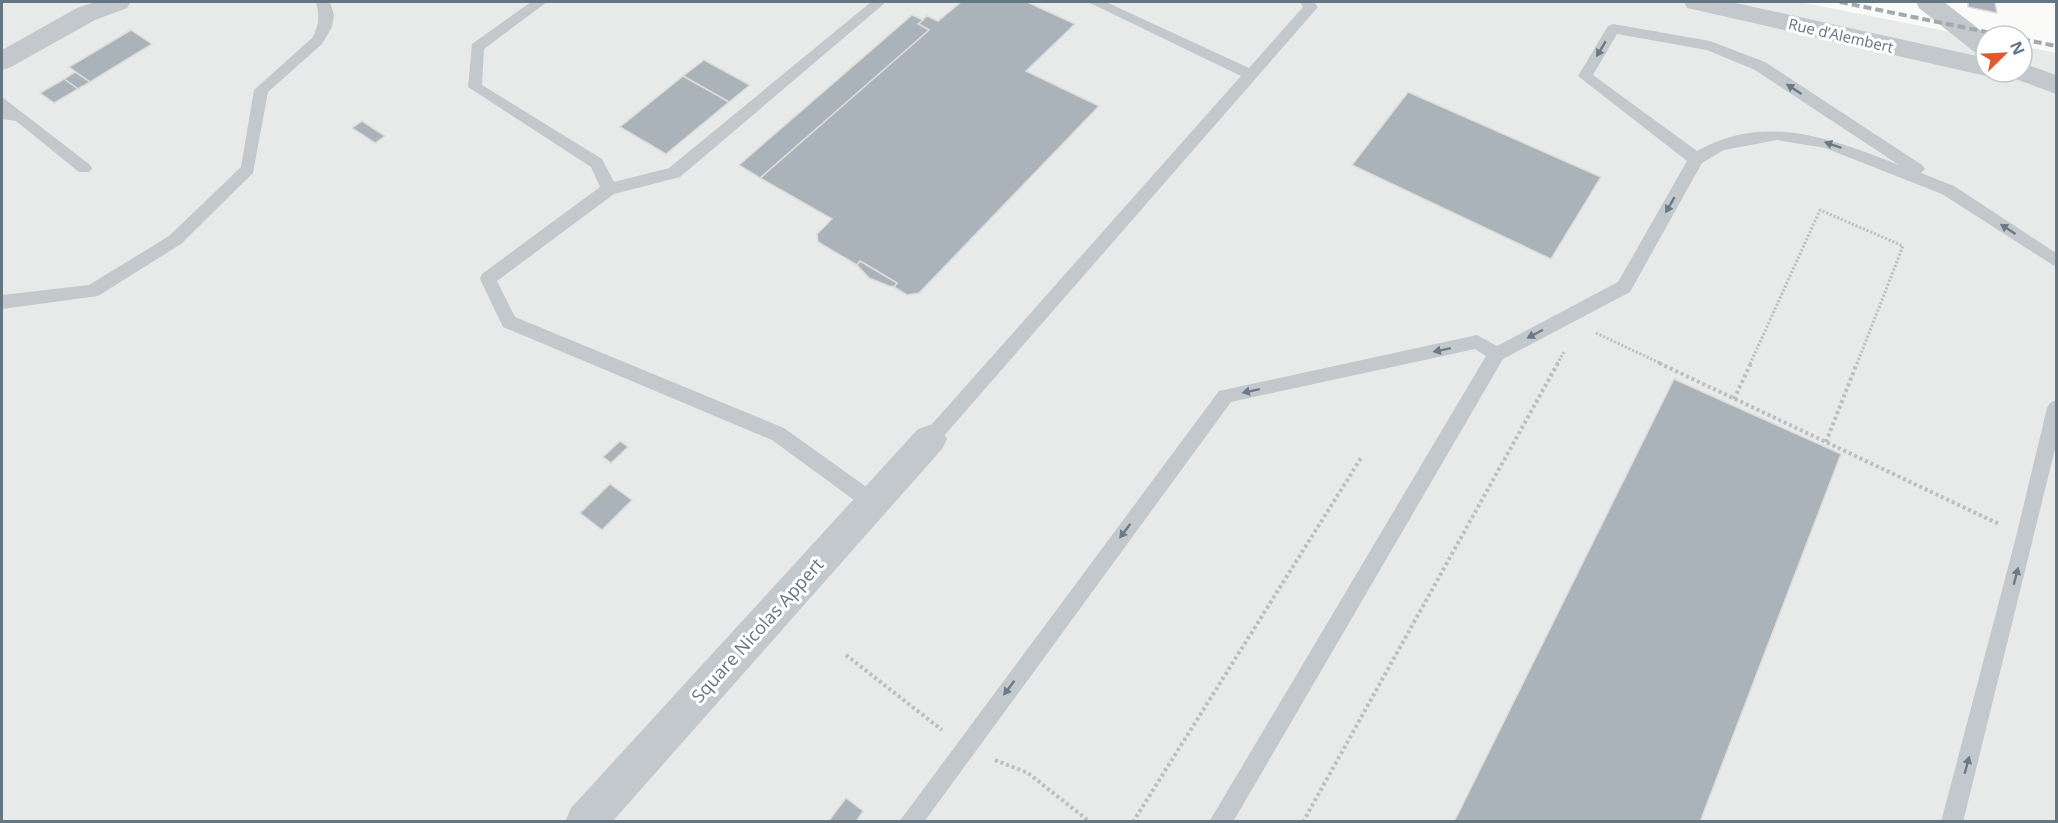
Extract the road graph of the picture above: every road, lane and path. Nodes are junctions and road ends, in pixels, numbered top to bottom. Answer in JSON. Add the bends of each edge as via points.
{"nodes":[{"id":1,"x":118,"y":2,"type":"edge"},
{"id":2,"x":323,"y":2,"type":"edge"},
{"id":3,"x":540,"y":2,"type":"edge"},
{"id":4,"x":879,"y":2,"type":"edge"},
{"id":5,"x":1095,"y":2,"type":"edge"},
{"id":6,"x":1307,"y":2,"type":"edge"},
{"id":7,"x":1696,"y":2,"type":"edge"},
{"id":8,"x":1928,"y":2,"type":"edge"},
{"id":9,"x":1974,"y":38,"type":"edge"},
{"id":10,"x":2,"y":61,"type":"edge"},
{"id":11,"x":1974,"y":64,"type":"edge"},
{"id":12,"x":1251,"y":75,"type":"junction"},
{"id":13,"x":2034,"y":77,"type":"edge"},
{"id":14,"x":2056,"y":85,"type":"edge"},
{"id":15,"x":2,"y":102,"type":"edge"},
{"id":16,"x":2,"y":114,"type":"edge"},
{"id":17,"x":20,"y":116,"type":"junction"},
{"id":18,"x":1696,"y":159,"type":"junction"},
{"id":19,"x":84,"y":168,"type":"dead end"},
{"id":20,"x":609,"y":189,"type":"junction"},
{"id":21,"x":1948,"y":190,"type":"junction"},
{"id":22,"x":2056,"y":261,"type":"edge"},
{"id":23,"x":2,"y":302,"type":"edge"},
{"id":24,"x":1572,"y":322,"type":"junction"},
{"id":25,"x":1497,"y":354,"type":"junction"},
{"id":26,"x":1734,"y":399,"type":"junction"},
{"id":27,"x":2056,"y":408,"type":"edge"},
{"id":28,"x":930,"y":439,"type":"joint"},
{"id":29,"x":1826,"y":442,"type":"junction"},
{"id":30,"x":1361,"y":458,"type":"dead end"},
{"id":31,"x":872,"y":502,"type":"junction"},
{"id":32,"x":2026,"y":537,"type":"junction"},
{"id":33,"x":585,"y":822,"type":"edge"},
{"id":34,"x":910,"y":822,"type":"edge"},
{"id":35,"x":1133,"y":822,"type":"edge"},
{"id":36,"x":1220,"y":822,"type":"edge"},
{"id":37,"x":1303,"y":822,"type":"edge"},
{"id":38,"x":1952,"y":822,"type":"edge"}],
"edges":[{"from":1,"to":10,"type":"street","via":[[86,14]]},
{"from":2,"to":23,"type":"lane","via":[[327,15],[317,41],[261,90],[248,170],[175,240],[92,291]]},
{"from":3,"to":20,"type":"lane","via":[[477,46],[475,87],[597,163]]},
{"from":4,"to":20,"type":"lane","via":[[674,173]]},
{"from":5,"to":12,"type":"lane"},
{"from":6,"to":12,"type":"lane","via":[[1311,7]]},
{"from":7,"to":11,"type":"street","name":"Rue d’Alembert"},
{"from":8,"to":9,"type":"street"},
{"from":12,"to":28,"type":"lane"},
{"from":13,"to":14,"type":"street"},
{"from":15,"to":17,"type":"lane"},
{"from":16,"to":17,"type":"lane"},
{"from":17,"to":19,"type":"lane"},
{"from":21,"to":18,"type":"lane","one_way":true,"via":[[1827,142],[1777,135],[1720,145]]},
{"from":21,"to":18,"type":"lane","one_way":true,"via":[[1760,66],[1710,46],[1613,29],[1585,75]]},
{"from":18,"to":24,"type":"lane","one_way":true,"via":[[1624,287]]},
{"from":20,"to":31,"type":"lane","via":[[488,279],[509,322],[778,434]]},
{"from":22,"to":21,"type":"lane","one_way":true},
{"from":24,"to":25,"type":"lane","one_way":true},
{"from":24,"to":26,"type":"path"},
{"from":24,"to":37,"type":"path"},
{"from":25,"to":34,"type":"lane","one_way":true,"via":[[1477,342],[1225,396]]},
{"from":25,"to":36,"type":"lane"},
{"from":26,"to":29,"type":"path"},
{"from":26,"to":29,"type":"path","via":[[1820,210],[1904,246]]},
{"from":27,"to":32,"type":"lane"},
{"from":28,"to":31,"type":"street","name":"Square Nicolas Appert"},
{"from":29,"to":32,"type":"path"},
{"from":30,"to":35,"type":"path"},
{"from":31,"to":33,"type":"street","name":"Square Nicolas Appert"},
{"from":38,"to":32,"type":"lane","one_way":true}]}
